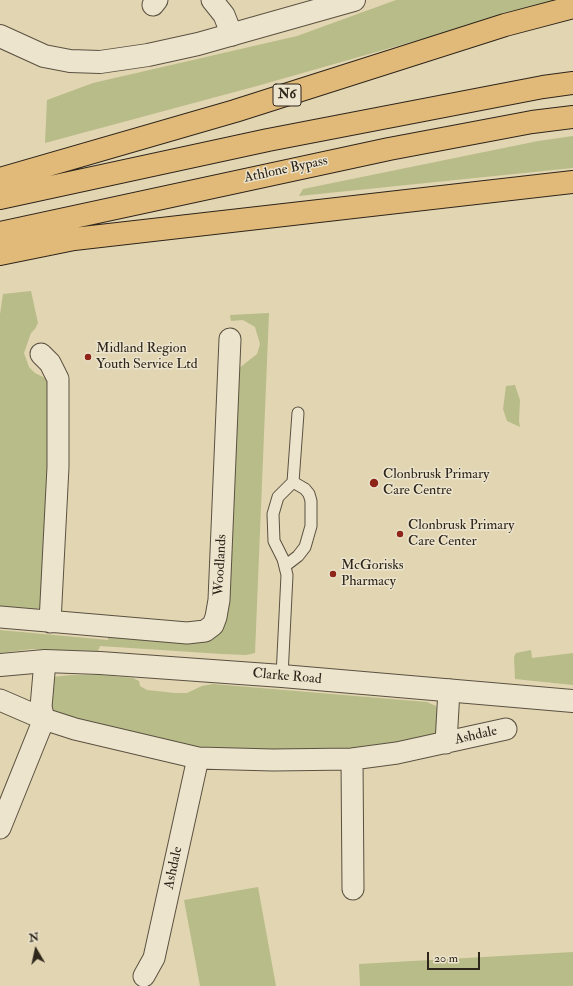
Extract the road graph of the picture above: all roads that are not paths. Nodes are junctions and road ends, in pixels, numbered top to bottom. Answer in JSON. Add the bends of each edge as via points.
{"nodes":[{"id":1,"x":212,"y":0,"type":"edge"},
{"id":2,"x":354,"y":0,"type":"edge"},
{"id":3,"x":573,"y":7,"type":"edge"},
{"id":4,"x":232,"y":35,"type":"junction"},
{"id":5,"x":0,"y":36,"type":"edge"},
{"id":6,"x":573,"y":83,"type":"edge"},
{"id":7,"x":573,"y":117,"type":"edge"},
{"id":8,"x":0,"y":179,"type":"edge"},
{"id":9,"x":573,"y":182,"type":"edge"},
{"id":10,"x":0,"y":198,"type":"edge"},
{"id":11,"x":0,"y":232,"type":"edge"},
{"id":12,"x":0,"y":254,"type":"edge"},
{"id":13,"x":230,"y":339,"type":"dead end"},
{"id":14,"x":41,"y":354,"type":"dead end"},
{"id":15,"x":298,"y":413,"type":"dead end"},
{"id":16,"x":293,"y":482,"type":"junction"},
{"id":17,"x":285,"y":566,"type":"junction"},
{"id":18,"x":0,"y":617,"type":"edge"},
{"id":19,"x":50,"y":622,"type":"junction"},
{"id":20,"x":45,"y":661,"type":"junction"},
{"id":21,"x":0,"y":665,"type":"edge"},
{"id":22,"x":282,"y":676,"type":"junction"},
{"id":23,"x":449,"y":690,"type":"junction"},
{"id":24,"x":0,"y":700,"type":"edge"},
{"id":25,"x":573,"y":701,"type":"edge"},
{"id":26,"x":44,"y":719,"type":"junction"},
{"id":27,"x":506,"y":729,"type":"dead end"},
{"id":28,"x":446,"y":743,"type":"junction"},
{"id":29,"x":198,"y":758,"type":"junction"},
{"id":30,"x":352,"y":758,"type":"junction"},
{"id":31,"x":0,"y":828,"type":"edge"},
{"id":32,"x":353,"y":889,"type":"dead end"},
{"id":33,"x":144,"y":976,"type":"dead end"}],
"edges":[{"from":1,"to":4,"type":"street","via":[[224,15]]},
{"from":2,"to":4,"type":"street"},
{"from":3,"to":8,"type":"highway","number":"N6","via":[[505,25],[235,111]]},
{"from":4,"to":5,"type":"street","via":[[169,51],[100,62],[70,61],[44,56]]},
{"from":6,"to":10,"type":"highway","via":[[268,140]]},
{"from":7,"to":11,"type":"highway","name":"Athlone Bypass","via":[[532,122],[389,149]]},
{"from":9,"to":12,"type":"highway","via":[[74,239]]},
{"from":13,"to":19,"type":"street","name":"Woodlands","via":[[219,600],[213,625],[205,631],[187,633]]},
{"from":14,"to":19,"type":"street","via":[[50,362],[58,379],[58,467]]},
{"from":15,"to":16,"type":"lane"},
{"from":16,"to":17,"type":"lane","via":[[278,497],[273,514],[274,541]]},
{"from":16,"to":17,"type":"lane","via":[[309,494],[312,526],[306,547]]},
{"from":17,"to":22,"type":"lane","via":[[287,574]]},
{"from":18,"to":19,"type":"street","name":"Woodlands"},
{"from":20,"to":21,"type":"street","name":"Clarke Road"},
{"from":20,"to":22,"type":"street","name":"Clarke Road"},
{"from":20,"to":26,"type":"street","via":[[41,707]]},
{"from":22,"to":23,"type":"street","name":"Clarke Road"},
{"from":23,"to":25,"type":"street","name":"Clarke Road"},
{"from":23,"to":28,"type":"street","name":"Ashdale"},
{"from":24,"to":26,"type":"street","name":"Ashdale"},
{"from":26,"to":29,"type":"street","name":"Ashdale","via":[[75,729]]},
{"from":26,"to":31,"type":"street"},
{"from":27,"to":28,"type":"street","name":"Ashdale"},
{"from":28,"to":30,"type":"street","name":"Ashdale","via":[[397,753]]},
{"from":29,"to":30,"type":"street","name":"Ashdale"},
{"from":29,"to":33,"type":"street","name":"Ashdale","via":[[154,958]]},
{"from":30,"to":32,"type":"street"}]}
